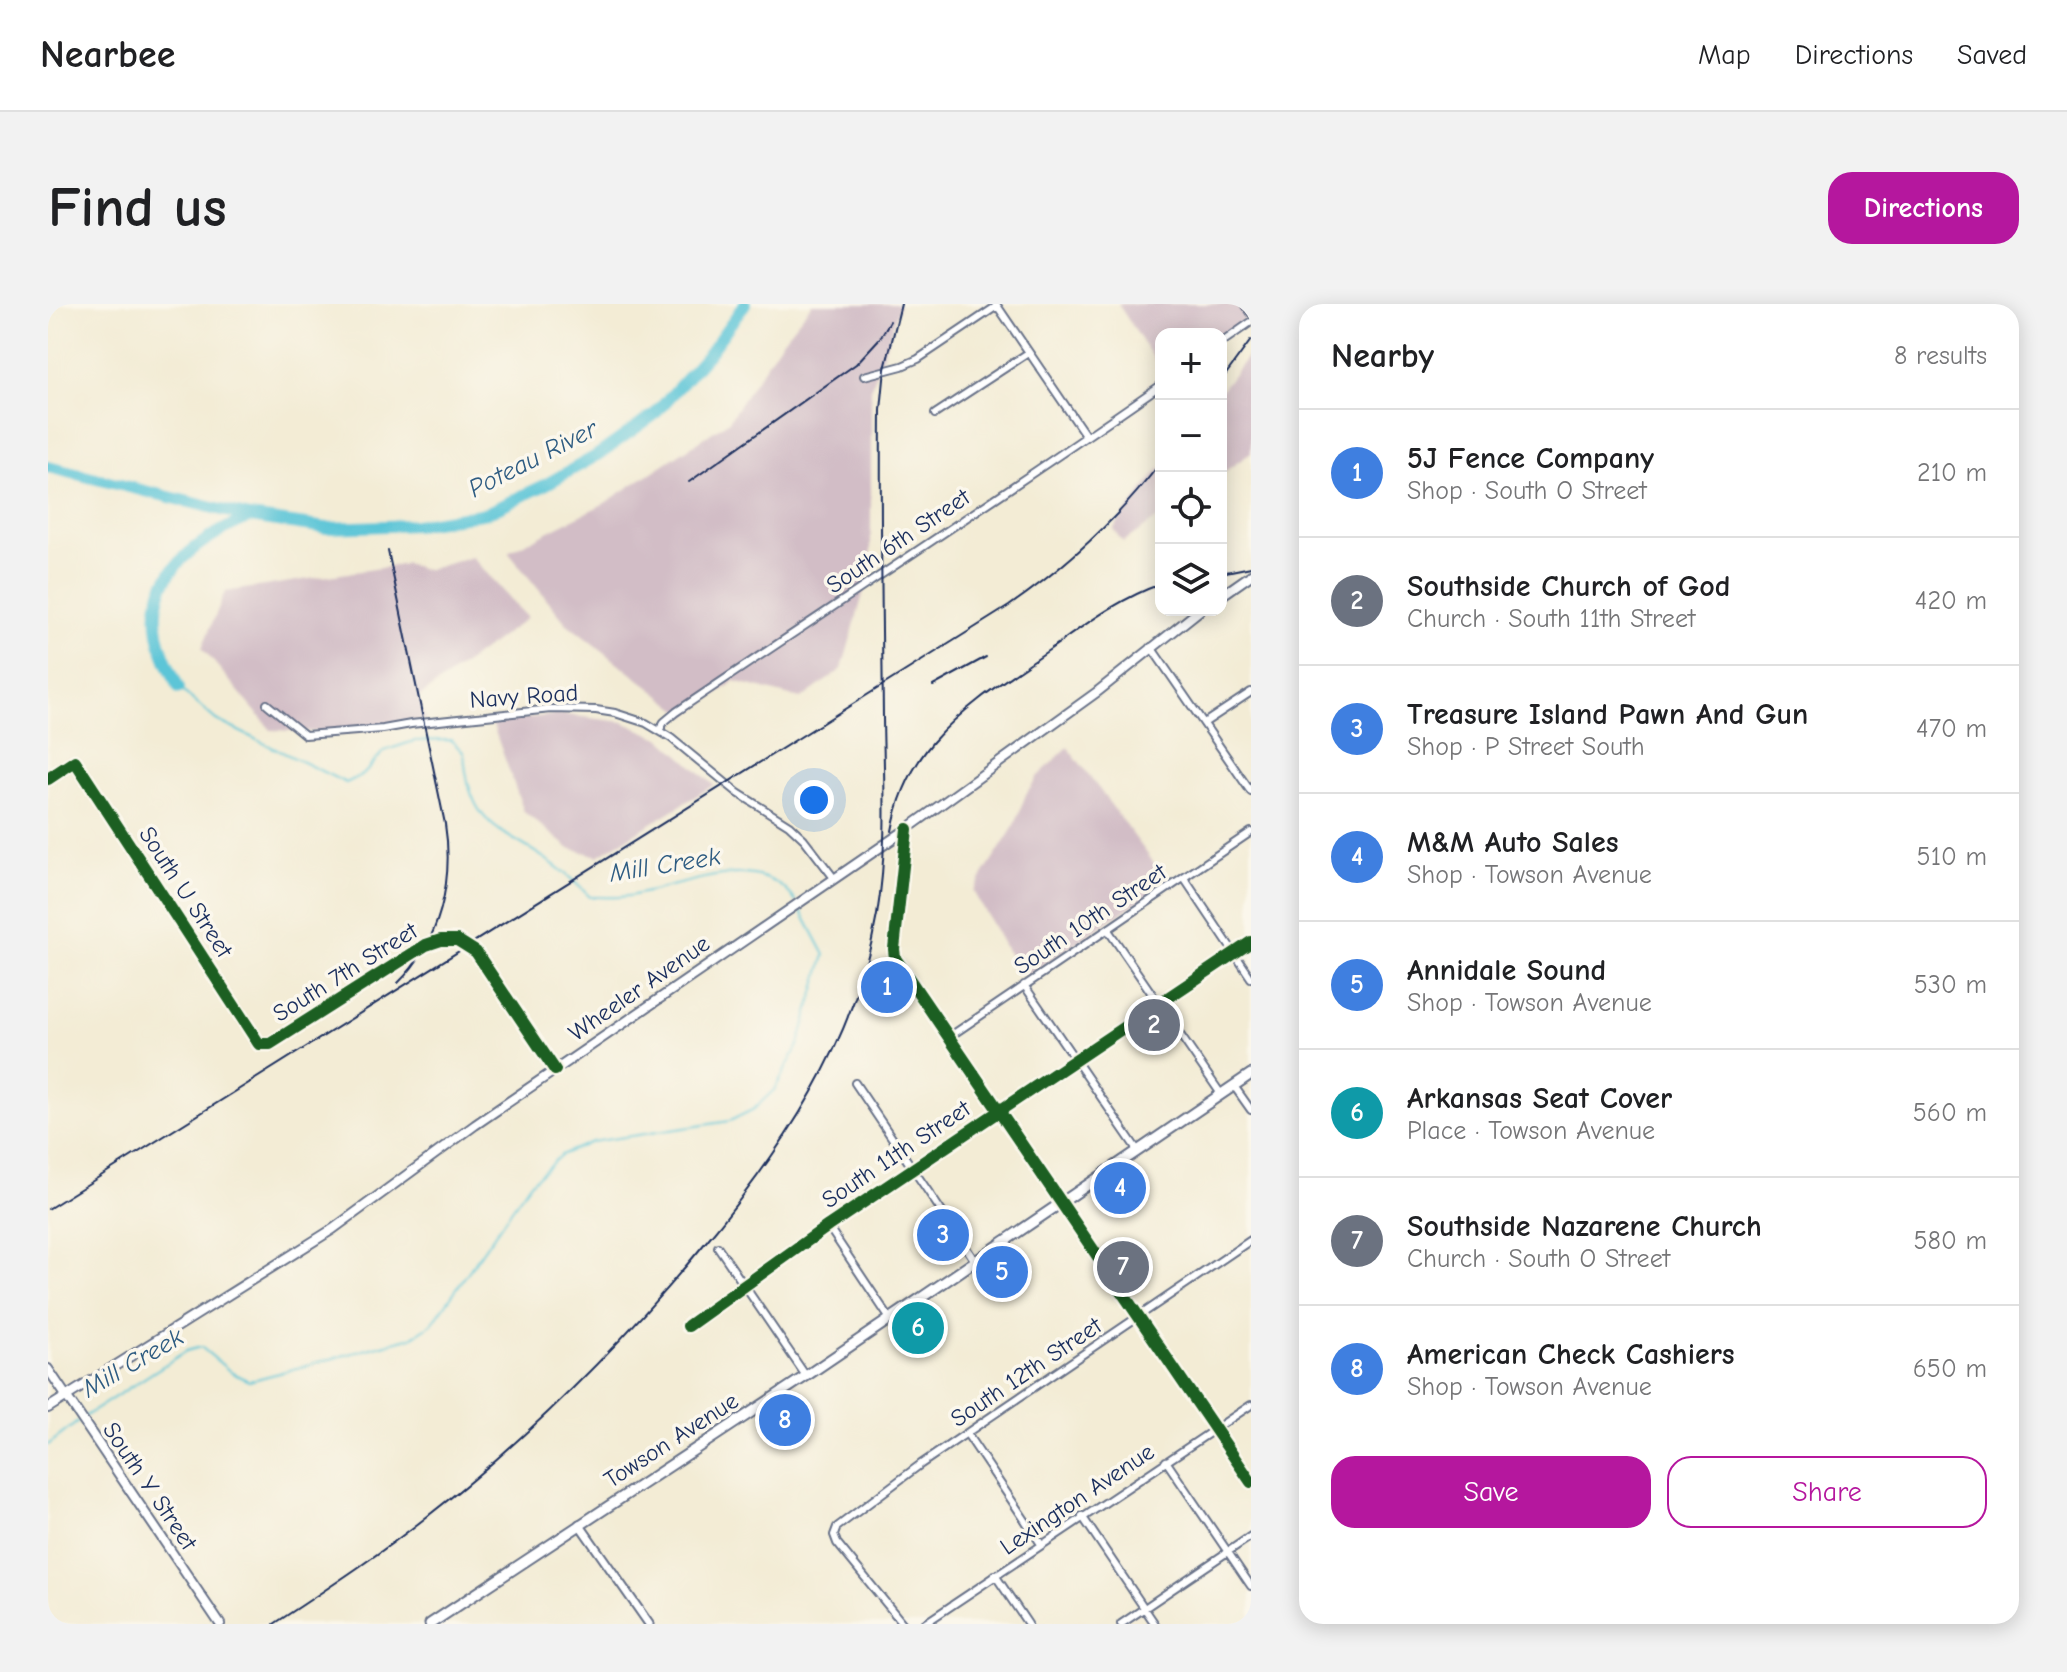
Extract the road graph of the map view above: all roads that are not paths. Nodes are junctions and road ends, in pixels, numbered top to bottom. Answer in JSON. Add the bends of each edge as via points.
{"nodes":[{"id":1,"x":1245,"y":304,"type":"edge"},
{"id":2,"x":997,"y":305,"type":"edge"},
{"id":3,"x":1251,"y":313,"type":"edge"},
{"id":4,"x":1251,"y":322,"type":"edge"},
{"id":5,"x":1227,"y":339,"type":"edge"},
{"id":6,"x":1028,"y":353,"type":"junction"},
{"id":7,"x":864,"y":376,"type":"dead end"},
{"id":8,"x":1155,"y":389,"type":"edge"},
{"id":9,"x":935,"y":414,"type":"dead end"},
{"id":10,"x":1086,"y":436,"type":"junction"},
{"id":11,"x":1251,"y":575,"type":"edge"},
{"id":12,"x":1227,"y":592,"type":"edge"},
{"id":13,"x":1192,"y":616,"type":"edge"},
{"id":14,"x":1151,"y":647,"type":"junction"},
{"id":15,"x":1251,"y":692,"type":"edge"},
{"id":16,"x":267,"y":704,"type":"dead end"},
{"id":17,"x":1204,"y":723,"type":"junction"},
{"id":18,"x":659,"y":731,"type":"junction"},
{"id":19,"x":48,"y":779,"type":"edge"},
{"id":20,"x":1251,"y":792,"type":"edge"},
{"id":21,"x":907,"y":829,"type":"junction"},
{"id":22,"x":1251,"y":832,"type":"edge"},
{"id":23,"x":834,"y":878,"type":"junction"},
{"id":24,"x":1184,"y":878,"type":"junction"},
{"id":25,"x":1108,"y":930,"type":"junction"},
{"id":26,"x":1251,"y":942,"type":"edge"},
{"id":27,"x":1235,"y":953,"type":"junction"},
{"id":28,"x":1251,"y":978,"type":"edge"},
{"id":29,"x":1024,"y":985,"type":"junction"},
{"id":30,"x":1159,"y":1004,"type":"junction"},
{"id":31,"x":949,"y":1037,"type":"junction"},
{"id":32,"x":262,"y":1046,"type":"joint"},
{"id":33,"x":1075,"y":1059,"type":"junction"},
{"id":34,"x":555,"y":1070,"type":"junction"},
{"id":35,"x":1251,"y":1074,"type":"edge"},
{"id":36,"x":855,"y":1083,"type":"dead end"},
{"id":37,"x":1234,"y":1086,"type":"junction"},
{"id":38,"x":1221,"y":1094,"type":"junction"},
{"id":39,"x":1000,"y":1110,"type":"junction"},
{"id":40,"x":1251,"y":1110,"type":"edge"},
{"id":41,"x":1138,"y":1151,"type":"junction"},
{"id":42,"x":914,"y":1170,"type":"junction"},
{"id":43,"x":1062,"y":1203,"type":"junction"},
{"id":44,"x":828,"y":1226,"type":"junction"},
{"id":45,"x":1251,"y":1240,"type":"edge"},
{"id":46,"x":718,"y":1247,"type":"dead end"},
{"id":47,"x":975,"y":1261,"type":"junction"},
{"id":48,"x":744,"y":1284,"type":"junction"},
{"id":49,"x":1139,"y":1317,"type":"junction"},
{"id":50,"x":890,"y":1319,"type":"junction"},
{"id":51,"x":688,"y":1326,"type":"dead end"},
{"id":52,"x":48,"y":1369,"type":"edge"},
{"id":53,"x":806,"y":1376,"type":"junction"},
{"id":54,"x":66,"y":1396,"type":"junction"},
{"id":55,"x":1251,"y":1405,"type":"edge"},
{"id":56,"x":48,"y":1408,"type":"edge"},
{"id":57,"x":1216,"y":1429,"type":"junction"},
{"id":58,"x":967,"y":1434,"type":"junction"},
{"id":59,"x":1166,"y":1461,"type":"junction"},
{"id":60,"x":1251,"y":1482,"type":"edge"},
{"id":61,"x":1082,"y":1516,"type":"junction"},
{"id":62,"x":579,"y":1524,"type":"junction"},
{"id":63,"x":1251,"y":1536,"type":"edge"},
{"id":64,"x":1041,"y":1544,"type":"junction"},
{"id":65,"x":1228,"y":1551,"type":"junction"},
{"id":66,"x":995,"y":1575,"type":"junction"},
{"id":67,"x":1251,"y":1586,"type":"edge"},
{"id":68,"x":1144,"y":1608,"type":"junction"},
{"id":69,"x":220,"y":1624,"type":"edge"},
{"id":70,"x":430,"y":1624,"type":"edge"},
{"id":71,"x":649,"y":1624,"type":"edge"},
{"id":72,"x":903,"y":1624,"type":"edge"},
{"id":73,"x":924,"y":1624,"type":"edge"},
{"id":74,"x":1028,"y":1624,"type":"edge"},
{"id":75,"x":1121,"y":1624,"type":"edge"},
{"id":76,"x":1155,"y":1624,"type":"edge"}],
"edges":[{"from":1,"to":3,"type":"street"},
{"from":2,"to":6,"type":"street"},
{"from":2,"to":7,"type":"street","via":[[918,359]]},
{"from":4,"to":5,"type":"street"},
{"from":6,"to":9,"type":"street"},
{"from":6,"to":10,"type":"street"},
{"from":8,"to":10,"type":"street","name":"South 6th Street"},
{"from":10,"to":18,"type":"street","name":"South 6th Street","via":[[676,712]]},
{"from":11,"to":12,"type":"main road"},
{"from":13,"to":14,"type":"main road","name":"Wheeler Avenue"},
{"from":14,"to":17,"type":"street"},
{"from":14,"to":21,"type":"main road","name":"Wheeler Avenue"},
{"from":15,"to":17,"type":"street"},
{"from":16,"to":18,"type":"street","name":"Navy Road","via":[[305,735],[563,708],[615,713]]},
{"from":17,"to":20,"type":"street"},
{"from":18,"to":23,"type":"street","name":"Navy Road","via":[[796,831]]},
{"from":19,"to":32,"type":"street","name":"South U Street","via":[[75,761]]},
{"from":21,"to":23,"type":"main road","name":"Wheeler Avenue"},
{"from":21,"to":31,"type":"street","via":[[894,953]]},
{"from":22,"to":24,"type":"street","name":"South 10th Street"},
{"from":23,"to":34,"type":"main road","name":"Wheeler Avenue"},
{"from":24,"to":25,"type":"street","name":"South 10th Street"},
{"from":24,"to":27,"type":"street"},
{"from":25,"to":29,"type":"street","name":"South 10th Street"},
{"from":25,"to":30,"type":"street"},
{"from":26,"to":27,"type":"street","name":"South 11th Street"},
{"from":27,"to":28,"type":"street"},
{"from":27,"to":30,"type":"street","name":"South 11th Street"},
{"from":29,"to":31,"type":"street","name":"South 10th Street"},
{"from":29,"to":33,"type":"street"},
{"from":30,"to":33,"type":"street","name":"South 11th Street"},
{"from":30,"to":38,"type":"street"},
{"from":31,"to":39,"type":"street"},
{"from":32,"to":34,"type":"street","name":"South 7th Street","via":[[426,945],[453,939],[480,957]]},
{"from":33,"to":39,"type":"street","name":"South 11th Street"},
{"from":33,"to":41,"type":"street"},
{"from":34,"to":54,"type":"main road","name":"Wheeler Avenue","via":[[325,1234]]},
{"from":35,"to":37,"type":"main road","name":"Towson Avenue"},
{"from":36,"to":42,"type":"street"},
{"from":37,"to":38,"type":"main road","name":"Towson Avenue"},
{"from":37,"to":40,"type":"street"},
{"from":38,"to":41,"type":"main road","name":"Towson Avenue"},
{"from":39,"to":42,"type":"street","name":"South 11th Street"},
{"from":39,"to":43,"type":"street"},
{"from":41,"to":43,"type":"main road","name":"Towson Avenue"},
{"from":42,"to":44,"type":"street","name":"South 11th Street"},
{"from":42,"to":47,"type":"street"},
{"from":43,"to":47,"type":"main road","name":"Towson Avenue"},
{"from":43,"to":49,"type":"street"},
{"from":44,"to":48,"type":"street","name":"South 11th Street"},
{"from":44,"to":50,"type":"street"},
{"from":45,"to":49,"type":"street","name":"South 12th Street"},
{"from":46,"to":48,"type":"street"},
{"from":47,"to":50,"type":"main road","name":"Towson Avenue"},
{"from":48,"to":51,"type":"street","name":"South 11th Street"},
{"from":48,"to":53,"type":"street"},
{"from":49,"to":57,"type":"street"},
{"from":49,"to":58,"type":"street","name":"South 12th Street"},
{"from":50,"to":53,"type":"main road","name":"Towson Avenue"},
{"from":52,"to":54,"type":"main road","name":"South Y Street"},
{"from":53,"to":62,"type":"main road","name":"Towson Avenue"},
{"from":54,"to":56,"type":"main road","name":"Wheeler Avenue"},
{"from":54,"to":69,"type":"main road","name":"South Y Street"},
{"from":55,"to":57,"type":"street","name":"Lexington Avenue"},
{"from":57,"to":59,"type":"street","name":"Lexington Avenue"},
{"from":57,"to":60,"type":"street"},
{"from":58,"to":64,"type":"street"},
{"from":58,"to":72,"type":"street","name":"South 12th Street","via":[[843,1521],[835,1532],[837,1543]]},
{"from":59,"to":61,"type":"street","name":"Lexington Avenue"},
{"from":59,"to":65,"type":"street"},
{"from":61,"to":64,"type":"street","name":"Lexington Avenue"},
{"from":61,"to":68,"type":"street"},
{"from":62,"to":70,"type":"main road","name":"Towson Avenue"},
{"from":62,"to":71,"type":"street"},
{"from":63,"to":65,"type":"street"},
{"from":64,"to":66,"type":"street","name":"Lexington Avenue"},
{"from":65,"to":67,"type":"street"},
{"from":65,"to":68,"type":"street"},
{"from":66,"to":73,"type":"street","name":"Lexington Avenue"},
{"from":66,"to":74,"type":"street"},
{"from":68,"to":75,"type":"street"},
{"from":68,"to":76,"type":"street"}]}
